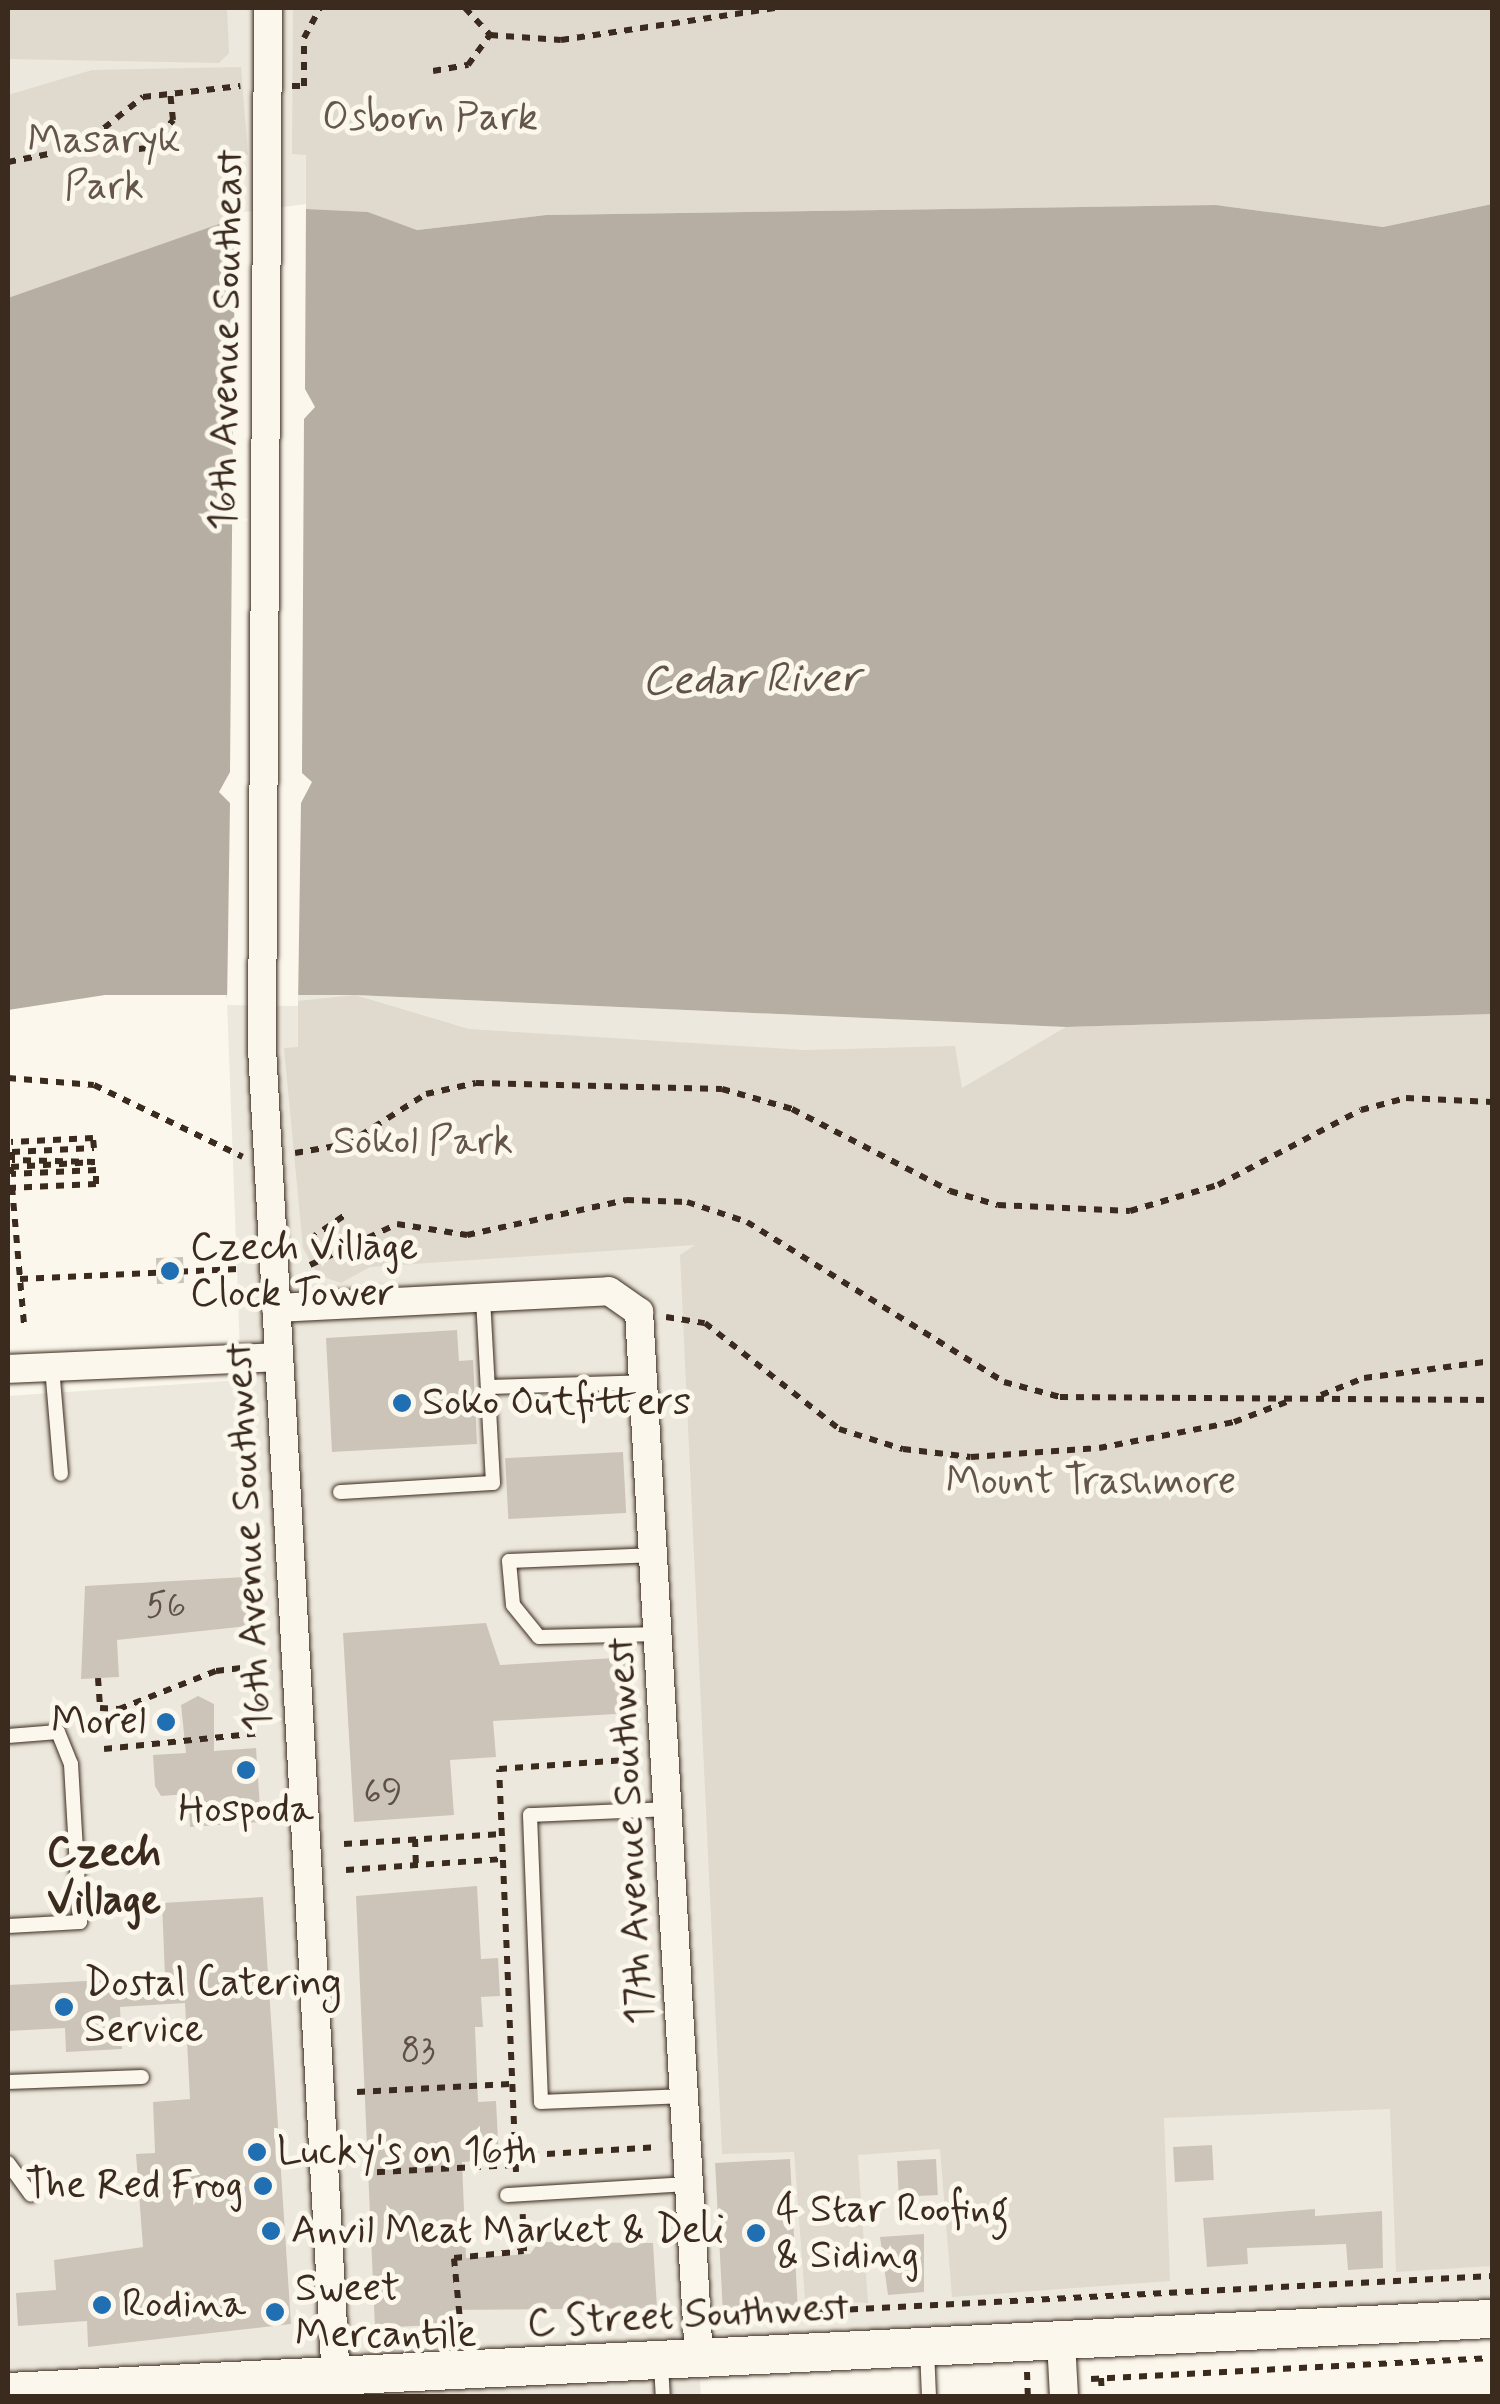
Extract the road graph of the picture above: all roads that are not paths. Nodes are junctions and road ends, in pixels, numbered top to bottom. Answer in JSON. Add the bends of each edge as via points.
{"nodes":[{"id":1,"x":268,"y":8,"type":"edge"},
{"id":2,"x":263,"y":672,"type":"joint"},
{"id":3,"x":483,"y":1297,"type":"junction"},
{"id":4,"x":276,"y":1308,"type":"junction"},
{"id":5,"x":278,"y":1357,"type":"junction"},
{"id":6,"x":52,"y":1368,"type":"junction"},
{"id":7,"x":8,"y":1369,"type":"edge"},
{"id":8,"x":644,"y":1382,"type":"junction"},
{"id":9,"x":488,"y":1387,"type":"junction"},
{"id":10,"x":61,"y":1474,"type":"dead end"},
{"id":11,"x":340,"y":1492,"type":"dead end"},
{"id":12,"x":656,"y":1555,"type":"junction"},
{"id":13,"x":660,"y":1634,"type":"junction"},
{"id":14,"x":8,"y":1736,"type":"edge"},
{"id":15,"x":670,"y":1809,"type":"junction"},
{"id":16,"x":8,"y":1926,"type":"edge"},
{"id":17,"x":142,"y":2077,"type":"dead end"},
{"id":18,"x":8,"y":2082,"type":"edge"},
{"id":19,"x":684,"y":2096,"type":"junction"},
{"id":20,"x":8,"y":2162,"type":"edge"},
{"id":21,"x":690,"y":2184,"type":"junction"},
{"id":22,"x":506,"y":2194,"type":"dead end"},
{"id":23,"x":31,"y":2196,"type":"dead end"},
{"id":24,"x":1492,"y":2319,"type":"edge"},
{"id":25,"x":1061,"y":2342,"type":"junction"},
{"id":26,"x":927,"y":2348,"type":"junction"},
{"id":27,"x":699,"y":2360,"type":"junction"},
{"id":28,"x":662,"y":2380,"type":"edge"},
{"id":29,"x":336,"y":2388,"type":"edge"},
{"id":30,"x":8,"y":2392,"type":"edge"},
{"id":31,"x":929,"y":2396,"type":"edge"},
{"id":32,"x":1064,"y":2396,"type":"edge"}],
"edges":[{"from":1,"to":2,"type":"street","name":"16th Avenue Southeast"},
{"from":2,"to":4,"type":"street","name":"16th Avenue Southwest","via":[[262,1048]]},
{"from":3,"to":4,"type":"street"},
{"from":3,"to":8,"type":"street","name":"17th Avenue Southwest","via":[[609,1290],[632,1300]]},
{"from":3,"to":9,"type":"lane"},
{"from":4,"to":5,"type":"street","name":"16th Avenue Southwest"},
{"from":5,"to":6,"type":"street"},
{"from":5,"to":29,"type":"street","name":"16th Avenue Southwest"},
{"from":6,"to":7,"type":"street"},
{"from":6,"to":10,"type":"lane"},
{"from":8,"to":9,"type":"lane"},
{"from":8,"to":12,"type":"street","name":"17th Avenue Southwest"},
{"from":9,"to":11,"type":"lane","via":[[493,1483]]},
{"from":12,"to":13,"type":"street","name":"17th Avenue Southwest"},
{"from":12,"to":13,"type":"lane","via":[[509,1561],[513,1605],[539,1637]]},
{"from":13,"to":15,"type":"street","name":"17th Avenue Southwest"},
{"from":14,"to":16,"type":"lane","via":[[58,1732],[71,1764],[80,1922]]},
{"from":15,"to":19,"type":"street","name":"17th Avenue Southwest"},
{"from":15,"to":19,"type":"lane","via":[[530,1815],[541,2102]]},
{"from":17,"to":18,"type":"lane"},
{"from":19,"to":21,"type":"street","name":"17th Avenue Southwest"},
{"from":20,"to":23,"type":"lane"},
{"from":21,"to":22,"type":"lane"},
{"from":21,"to":27,"type":"street","name":"17th Avenue Southwest"},
{"from":24,"to":25,"type":"main road","name":"C Street Southwest"},
{"from":25,"to":26,"type":"main road","name":"C Street Southwest"},
{"from":25,"to":32,"type":"street"},
{"from":26,"to":27,"type":"main road","name":"C Street Southwest"},
{"from":26,"to":31,"type":"lane"},
{"from":27,"to":28,"type":"main road","name":"C Street Southwest"},
{"from":28,"to":29,"type":"main road","name":"C Street Southwest","via":[[490,2378]]},
{"from":29,"to":30,"type":"main road","name":"C Street Southwest"}]}
